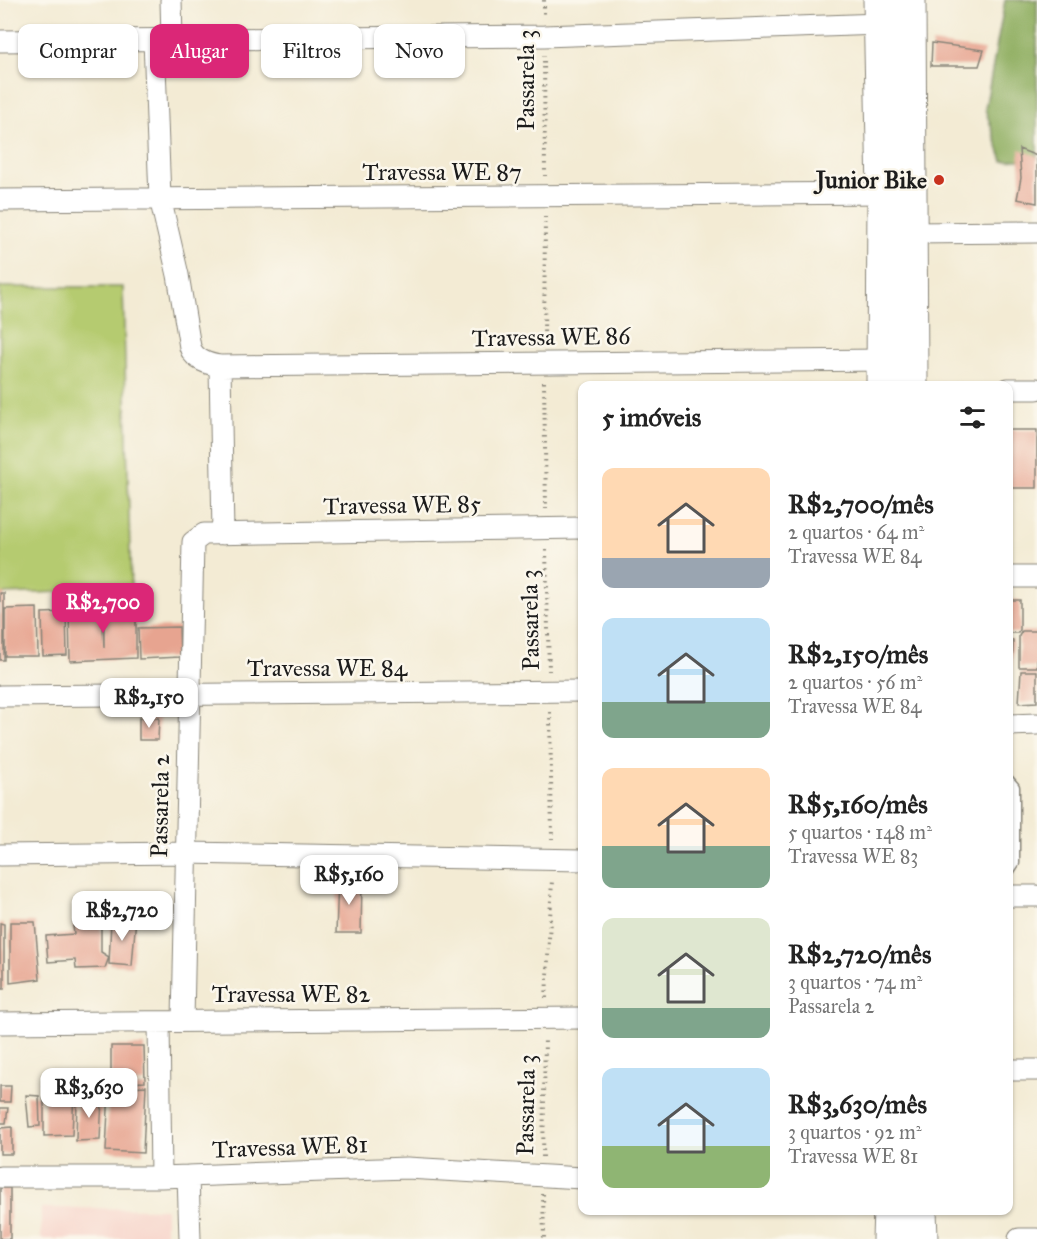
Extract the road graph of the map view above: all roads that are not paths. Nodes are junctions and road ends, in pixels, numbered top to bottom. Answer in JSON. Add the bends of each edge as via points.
{"nodes":[{"id":1,"x":171,"y":0,"type":"edge"},
{"id":2,"x":909,"y":0,"type":"edge"},
{"id":3,"x":880,"y":12,"type":"edge"},
{"id":4,"x":167,"y":24,"type":"edge"},
{"id":5,"x":249,"y":39,"type":"edge"},
{"id":6,"x":150,"y":40,"type":"edge"},
{"id":7,"x":0,"y":41,"type":"edge"},
{"id":8,"x":163,"y":78,"type":"edge"},
{"id":9,"x":884,"y":193,"type":"junction"},
{"id":10,"x":160,"y":198,"type":"junction"},
{"id":11,"x":0,"y":200,"type":"edge"},
{"id":12,"x":1037,"y":232,"type":"edge"},
{"id":13,"x":911,"y":233,"type":"junction"},
{"id":14,"x":898,"y":291,"type":"junction"},
{"id":15,"x":220,"y":366,"type":"junction"},
{"id":16,"x":882,"y":373,"type":"edge"},
{"id":17,"x":910,"y":381,"type":"edge"},
{"id":18,"x":1013,"y":389,"type":"edge"},
{"id":19,"x":1037,"y":389,"type":"edge"},
{"id":20,"x":578,"y":528,"type":"edge"},
{"id":21,"x":224,"y":534,"type":"junction"},
{"id":22,"x":1013,"y":577,"type":"edge"},
{"id":23,"x":1037,"y":577,"type":"edge"},
{"id":24,"x":578,"y":691,"type":"edge"},
{"id":25,"x":0,"y":696,"type":"edge"},
{"id":26,"x":188,"y":696,"type":"junction"},
{"id":27,"x":1037,"y":724,"type":"edge"},
{"id":28,"x":1013,"y":725,"type":"edge"},
{"id":29,"x":1013,"y":786,"type":"edge"},
{"id":30,"x":185,"y":853,"type":"junction"},
{"id":31,"x":0,"y":855,"type":"edge"},
{"id":32,"x":578,"y":860,"type":"edge"},
{"id":33,"x":1013,"y":864,"type":"edge"},
{"id":34,"x":1013,"y":896,"type":"edge"},
{"id":35,"x":1037,"y":897,"type":"edge"},
{"id":36,"x":578,"y":1018,"type":"edge"},
{"id":37,"x":183,"y":1020,"type":"junction"},
{"id":38,"x":159,"y":1022,"type":"junction"},
{"id":39,"x":0,"y":1023,"type":"edge"},
{"id":40,"x":1013,"y":1070,"type":"edge"},
{"id":41,"x":1037,"y":1070,"type":"edge"},
{"id":42,"x":188,"y":1176,"type":"junction"},
{"id":43,"x":0,"y":1177,"type":"edge"},
{"id":44,"x":161,"y":1177,"type":"junction"},
{"id":45,"x":578,"y":1178,"type":"edge"},
{"id":46,"x":890,"y":1215,"type":"edge"},
{"id":47,"x":920,"y":1215,"type":"edge"},
{"id":48,"x":190,"y":1239,"type":"edge"},
{"id":49,"x":889,"y":1239,"type":"edge"},
{"id":50,"x":921,"y":1239,"type":"edge"},
{"id":51,"x":1019,"y":1239,"type":"edge"},
{"id":52,"x":1037,"y":1239,"type":"edge"}],
"edges":[{"from":1,"to":4,"type":"street"},
{"from":2,"to":13,"type":"main road"},
{"from":3,"to":5,"type":"street","via":[[544,36]]},
{"from":3,"to":9,"type":"main road"},
{"from":6,"to":7,"type":"street"},
{"from":8,"to":10,"type":"street"},
{"from":9,"to":10,"type":"street","name":"Travessa WE 87"},
{"from":9,"to":14,"type":"main road"},
{"from":10,"to":11,"type":"street","name":"Travessa WE 87"},
{"from":10,"to":15,"type":"street","via":[[192,352],[201,360]]},
{"from":12,"to":13,"type":"street"},
{"from":13,"to":14,"type":"main road"},
{"from":14,"to":16,"type":"main road"},
{"from":14,"to":17,"type":"main road"},
{"from":15,"to":16,"type":"street","name":"Travessa WE 86","via":[[544,362]]},
{"from":15,"to":21,"type":"street"},
{"from":18,"to":19,"type":"street"},
{"from":20,"to":21,"type":"street","name":"Travessa WE 85"},
{"from":21,"to":26,"type":"street","name":"Passarela 2","via":[[199,535],[193,542]]},
{"from":22,"to":23,"type":"street"},
{"from":24,"to":26,"type":"street","name":"Travessa WE 84"},
{"from":25,"to":26,"type":"street","name":"Travessa WE 84"},
{"from":26,"to":30,"type":"street","name":"Passarela 2"},
{"from":27,"to":28,"type":"street"},
{"from":29,"to":33,"type":"lane"},
{"from":30,"to":31,"type":"street"},
{"from":30,"to":32,"type":"street"},
{"from":30,"to":37,"type":"street","name":"Passarela 2"},
{"from":34,"to":35,"type":"street"},
{"from":36,"to":37,"type":"street","name":"Travessa WE 82"},
{"from":37,"to":38,"type":"street","name":"Travessa WE 82"},
{"from":38,"to":39,"type":"street","name":"Travessa WE 82"},
{"from":38,"to":44,"type":"street"},
{"from":40,"to":41,"type":"street"},
{"from":42,"to":44,"type":"street","name":"Travessa WE 81"},
{"from":42,"to":45,"type":"street","name":"Travessa WE 81","via":[[407,1168]]},
{"from":42,"to":48,"type":"street"},
{"from":43,"to":44,"type":"street","name":"Travessa WE 81"},
{"from":46,"to":49,"type":"main road"},
{"from":47,"to":50,"type":"main road"},
{"from":51,"to":52,"type":"street"}]}
